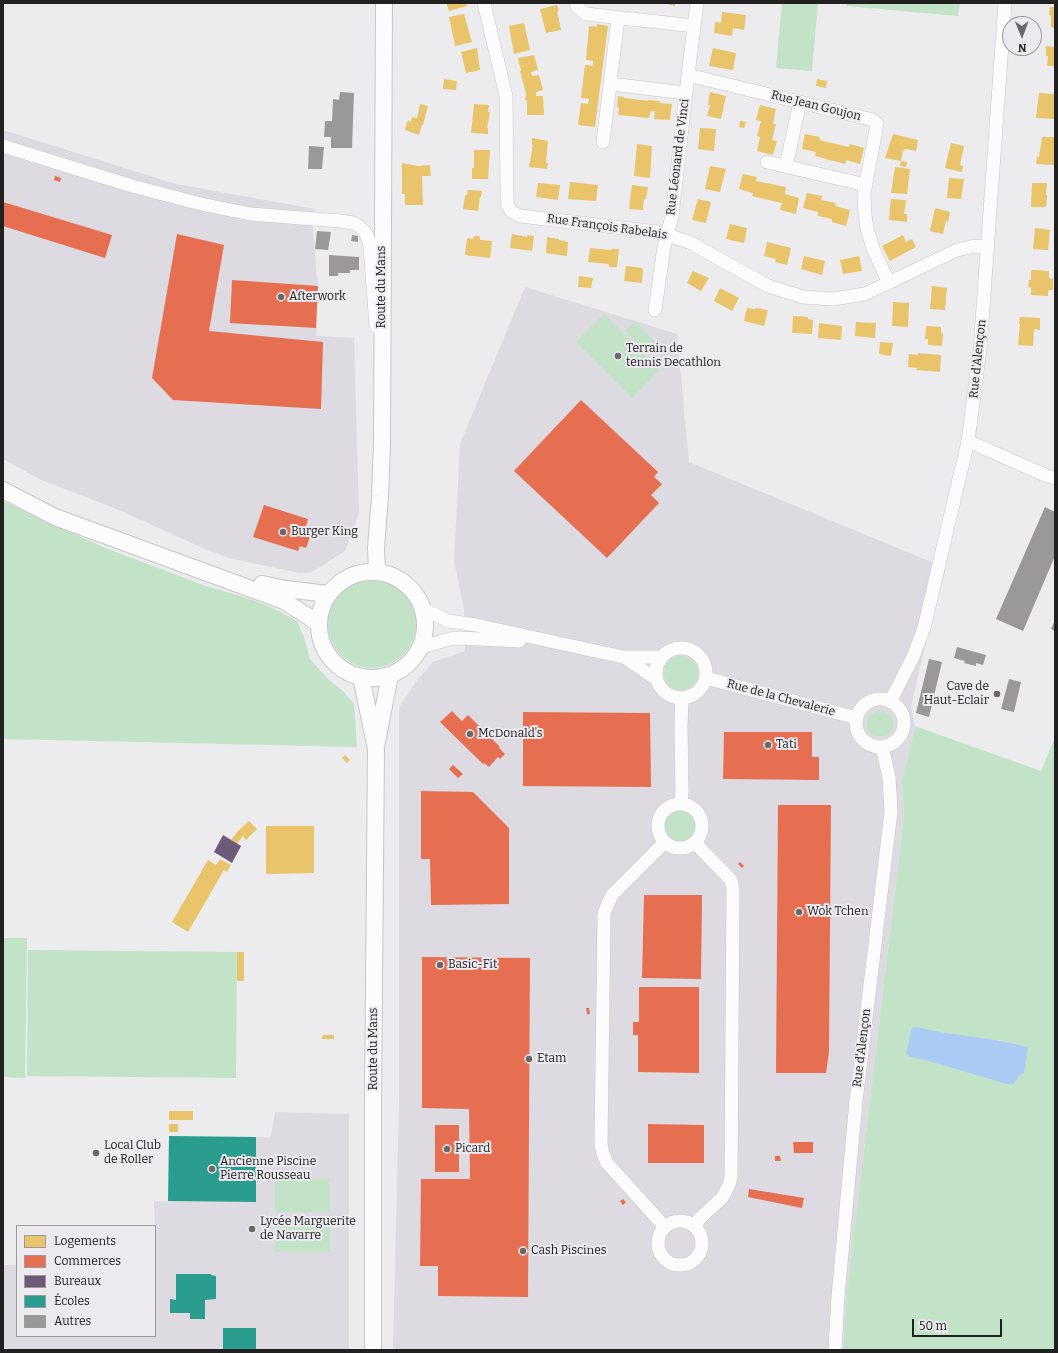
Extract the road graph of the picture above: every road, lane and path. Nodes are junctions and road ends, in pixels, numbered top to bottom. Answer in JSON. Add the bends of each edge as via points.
{"nodes":[{"id":1,"x":384,"y":3,"type":"edge"},
{"id":2,"x":484,"y":3,"type":"edge"},
{"id":3,"x":576,"y":3,"type":"edge"},
{"id":4,"x":697,"y":3,"type":"edge"},
{"id":5,"x":1005,"y":3,"type":"edge"},
{"id":6,"x":618,"y":18,"type":"junction"},
{"id":7,"x":694,"y":26,"type":"junction"},
{"id":8,"x":688,"y":75,"type":"junction"},
{"id":9,"x":610,"y":84,"type":"junction"},
{"id":10,"x":686,"y":93,"type":"junction"},
{"id":11,"x":800,"y":102,"type":"junction"},
{"id":12,"x":603,"y":142,"type":"dead end"},
{"id":13,"x":3,"y":146,"type":"edge"},
{"id":14,"x":767,"y":162,"type":"dead end"},
{"id":15,"x":786,"y":166,"type":"junction"},
{"id":16,"x":866,"y":185,"type":"junction"},
{"id":17,"x":667,"y":235,"type":"junction"},
{"id":18,"x":988,"y":247,"type":"junction"},
{"id":19,"x":889,"y":283,"type":"junction"},
{"id":20,"x":655,"y":310,"type":"dead end"},
{"id":21,"x":382,"y":377,"type":"junction"},
{"id":22,"x":968,"y":440,"type":"junction"},
{"id":23,"x":1055,"y":478,"type":"edge"},
{"id":24,"x":3,"y":490,"type":"edge"},
{"id":25,"x":21,"y":499,"type":"junction"},
{"id":26,"x":377,"y":571,"type":"junction"},
{"id":27,"x":328,"y":594,"type":"junction"},
{"id":28,"x":423,"y":609,"type":"junction"},
{"id":29,"x":318,"y":624,"type":"junction"},
{"id":30,"x":560,"y":644,"type":"junction"},
{"id":31,"x":420,"y":648,"type":"junction"},
{"id":32,"x":624,"y":657,"type":"junction"},
{"id":33,"x":661,"y":657,"type":"junction"},
{"id":34,"x":390,"y":675,"type":"junction"},
{"id":35,"x":361,"y":677,"type":"junction"},
{"id":36,"x":656,"y":678,"type":"junction"},
{"id":37,"x":706,"y":678,"type":"junction"},
{"id":38,"x":682,"y":698,"type":"junction"},
{"id":39,"x":890,"y":702,"type":"junction"},
{"id":40,"x":856,"y":718,"type":"junction"},
{"id":41,"x":882,"y":747,"type":"junction"},
{"id":42,"x":376,"y":749,"type":"junction"},
{"id":43,"x":681,"y":804,"type":"junction"},
{"id":44,"x":697,"y":840,"type":"junction"},
{"id":45,"x":665,"y":842,"type":"junction"},
{"id":46,"x":665,"y":1227,"type":"junction"},
{"id":47,"x":695,"y":1227,"type":"junction"},
{"id":48,"x":373,"y":1350,"type":"edge"},
{"id":49,"x":835,"y":1350,"type":"edge"}],
"edges":[{"from":1,"to":21,"type":"main road","name":"Route du Mans"},
{"from":2,"to":17,"type":"street","name":"Rue François Rabelais","via":[[506,96],[507,199],[512,212],[520,216]]},
{"from":3,"to":6,"type":"street","via":[[586,14]]},
{"from":4,"to":7,"type":"street","name":"Rue Léonard de Vinci"},
{"from":5,"to":18,"type":"street","name":"Rue d'Alençon"},
{"from":6,"to":7,"type":"street"},
{"from":6,"to":9,"type":"street"},
{"from":7,"to":8,"type":"street","name":"Rue Léonard de Vinci"},
{"from":8,"to":10,"type":"street","name":"Rue Léonard de Vinci"},
{"from":8,"to":11,"type":"street","name":"Rue Jean Goujon"},
{"from":9,"to":10,"type":"street"},
{"from":9,"to":12,"type":"street"},
{"from":10,"to":17,"type":"street","name":"Rue Léonard de Vinci","via":[[672,216]]},
{"from":11,"to":15,"type":"street"},
{"from":11,"to":16,"type":"street","name":"Rue Jean Goujon","via":[[873,120],[877,124]]},
{"from":13,"to":21,"type":"street","via":[[132,186],[202,204],[250,214],[340,221],[359,226],[365,232],[370,246]]},
{"from":14,"to":15,"type":"street"},
{"from":15,"to":16,"type":"street"},
{"from":16,"to":19,"type":"street","name":"Rue Jean Goujon","via":[[864,194],[867,229]]},
{"from":17,"to":19,"type":"street","name":"Rue François Rabelais","via":[[689,242],[768,286],[803,297],[833,299],[865,294]]},
{"from":17,"to":20,"type":"street","name":"Rue Léonard de Vinci"},
{"from":18,"to":19,"type":"street","name":"Rue François Rabelais","via":[[974,246],[956,250]]},
{"from":18,"to":22,"type":"street","name":"Rue d'Alençon","via":[[980,349]]},
{"from":21,"to":26,"type":"main road","name":"Route du Mans"},
{"from":22,"to":23,"type":"street"},
{"from":22,"to":39,"type":"street","name":"Rue d'Alençon","via":[[924,628],[913,657]]},
{"from":24,"to":25,"type":"main road"},
{"from":25,"to":27,"type":"main road","via":[[253,582]]},
{"from":25,"to":29,"type":"main road","via":[[55,517],[284,601]]},
{"from":26,"to":27,"type":"main road","via":[[349,576]]},
{"from":26,"to":28,"type":"main road","via":[[392,575],[406,583]]},
{"from":27,"to":29,"type":"main road","via":[[321,608]]},
{"from":28,"to":30,"type":"street","via":[[449,621]]},
{"from":28,"to":31,"type":"main road","via":[[424,635]]},
{"from":29,"to":35,"type":"main road","via":[[321,642],[330,658],[344,670]]},
{"from":30,"to":31,"type":"street","via":[[460,638]]},
{"from":30,"to":32,"type":"street"},
{"from":31,"to":34,"type":"main road","via":[[403,668]]},
{"from":32,"to":33,"type":"street"},
{"from":32,"to":36,"type":"street"},
{"from":33,"to":36,"type":"street","via":[[656,667]]},
{"from":33,"to":37,"type":"street","via":[[672,648],[693,650],[702,659]]},
{"from":34,"to":35,"type":"main road","via":[[376,678]]},
{"from":34,"to":42,"type":"main road","name":"Route du Mans"},
{"from":35,"to":42,"type":"main road","name":"Route du Mans"},
{"from":36,"to":38,"type":"street","via":[[666,693]]},
{"from":37,"to":38,"type":"street","via":[[698,692]]},
{"from":37,"to":40,"type":"street","name":"Rue de la Chevalerie"},
{"from":38,"to":43,"type":"street"},
{"from":39,"to":40,"type":"street","via":[[869,702]]},
{"from":39,"to":41,"type":"street","via":[[900,712],[903,727],[896,740]]},
{"from":40,"to":41,"type":"street","via":[[856,728],[864,741],[872,746]]},
{"from":41,"to":49,"type":"street","name":"Rue d'Alençon","via":[[889,778],[890,812],[856,1101]]},
{"from":42,"to":48,"type":"main road","name":"Route du Mans"},
{"from":43,"to":44,"type":"street","via":[[699,814],[702,830]]},
{"from":43,"to":45,"type":"street","via":[[670,807],[660,819],[660,834]]},
{"from":44,"to":45,"type":"street","via":[[682,848],[670,846]]},
{"from":44,"to":47,"type":"street","via":[[699,847],[731,880],[733,895],[731,1177],[722,1198],[700,1218]]},
{"from":45,"to":46,"type":"street","via":[[612,895],[604,915],[601,1144],[607,1163]]},
{"from":46,"to":47,"type":"street","via":[[679,1220]]},
{"from":46,"to":47,"type":"street","via":[[660,1232],[657,1244],[660,1255],[669,1263],[680,1266],[692,1263],[700,1254],[703,1243]]}]}
